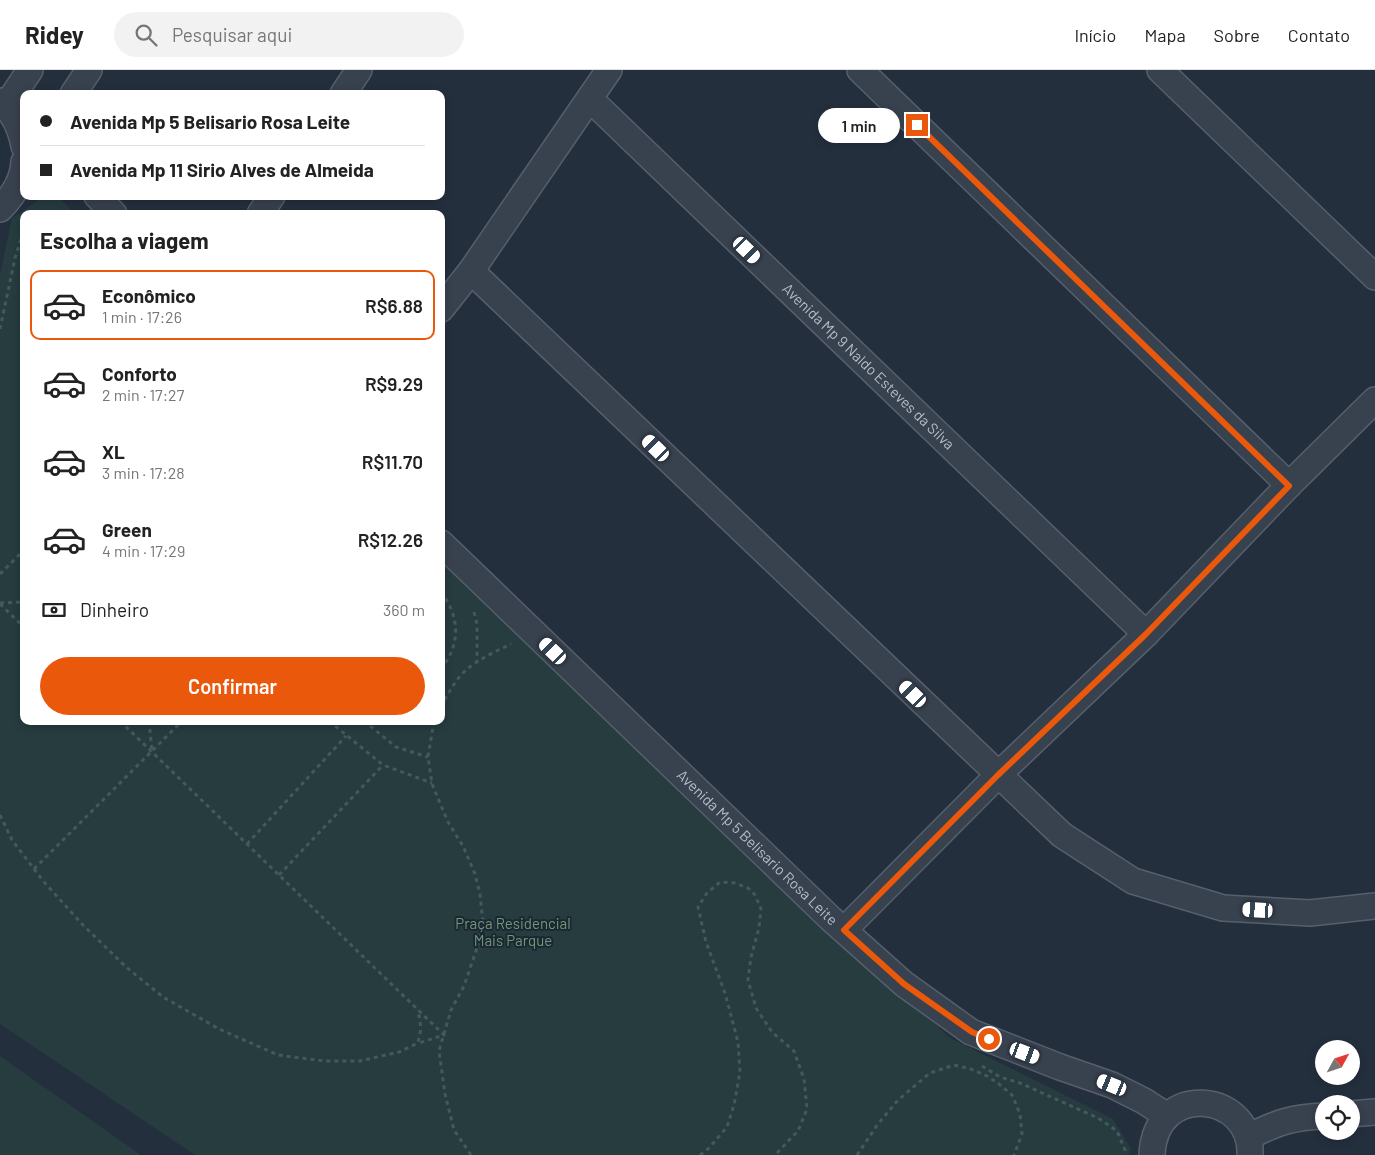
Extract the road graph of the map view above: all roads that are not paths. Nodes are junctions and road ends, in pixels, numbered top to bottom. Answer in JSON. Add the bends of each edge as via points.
{"nodes":[{"id":1,"x":30,"y":70,"type":"edge"},
{"id":2,"x":89,"y":70,"type":"edge"},
{"id":3,"x":359,"y":70,"type":"edge"},
{"id":4,"x":610,"y":70,"type":"edge"},
{"id":5,"x":860,"y":70,"type":"edge"},
{"id":6,"x":1160,"y":70,"type":"edge"},
{"id":7,"x":76,"y":90,"type":"edge"},
{"id":8,"x":346,"y":90,"type":"edge"},
{"id":9,"x":590,"y":99,"type":"junction"},
{"id":10,"x":3,"y":103,"type":"edge"},
{"id":11,"x":20,"y":129,"type":"edge"},
{"id":12,"x":20,"y":179,"type":"edge"},
{"id":13,"x":101,"y":200,"type":"edge"},
{"id":14,"x":0,"y":209,"type":"edge"},
{"id":15,"x":110,"y":210,"type":"edge"},
{"id":16,"x":471,"y":271,"type":"junction"},
{"id":17,"x":1375,"y":277,"type":"edge"},
{"id":18,"x":445,"y":304,"type":"edge"},
{"id":19,"x":1375,"y":400,"type":"edge"},
{"id":20,"x":1289,"y":486,"type":"junction"},
{"id":21,"x":445,"y":548,"type":"edge"},
{"id":22,"x":1146,"y":634,"type":"junction"},
{"id":23,"x":998,"y":775,"type":"junction"},
{"id":24,"x":1375,"y":906,"type":"edge"},
{"id":25,"x":844,"y":930,"type":"junction"},
{"id":26,"x":1375,"y":1112,"type":"edge"},
{"id":27,"x":1360,"y":1113,"type":"edge"},
{"id":28,"x":1167,"y":1116,"type":"junction"},
{"id":29,"x":1315,"y":1116,"type":"edge"},
{"id":30,"x":1249,"y":1146,"type":"edge"},
{"id":31,"x":1152,"y":1155,"type":"edge"}],
"edges":[{"from":1,"to":10,"type":"street"},
{"from":2,"to":7,"type":"street"},
{"from":3,"to":8,"type":"street"},
{"from":4,"to":9,"type":"street"},
{"from":5,"to":20,"type":"street"},
{"from":6,"to":17,"type":"street"},
{"from":9,"to":16,"type":"street"},
{"from":9,"to":22,"type":"street","name":"Avenida Mp 9 Naldo Esteves da Silva"},
{"from":10,"to":11,"type":"street"},
{"from":12,"to":14,"type":"street","via":[[11,197]]},
{"from":13,"to":15,"type":"street"},
{"from":16,"to":18,"type":"street"},
{"from":16,"to":23,"type":"street"},
{"from":19,"to":20,"type":"street"},
{"from":20,"to":22,"type":"street"},
{"from":21,"to":25,"type":"street","name":"Avenida Mp 5 Belisario Rosa Leite"},
{"from":22,"to":23,"type":"street"},
{"from":23,"to":24,"type":"street","via":[[1062,835],[1133,881],[1223,908],[1310,913]]},
{"from":23,"to":25,"type":"street"},
{"from":25,"to":28,"type":"street","name":"Avenida Mp 5 Belisario Rosa Leite","via":[[904,984],[972,1032],[1112,1085]]},
{"from":26,"to":27,"type":"street"},
{"from":28,"to":30,"type":"street","via":[[1193,1103],[1209,1103],[1224,1108],[1237,1118]]},
{"from":28,"to":31,"type":"street","via":[[1158,1127]]},
{"from":29,"to":30,"type":"street","via":[[1284,1121]]}]}
